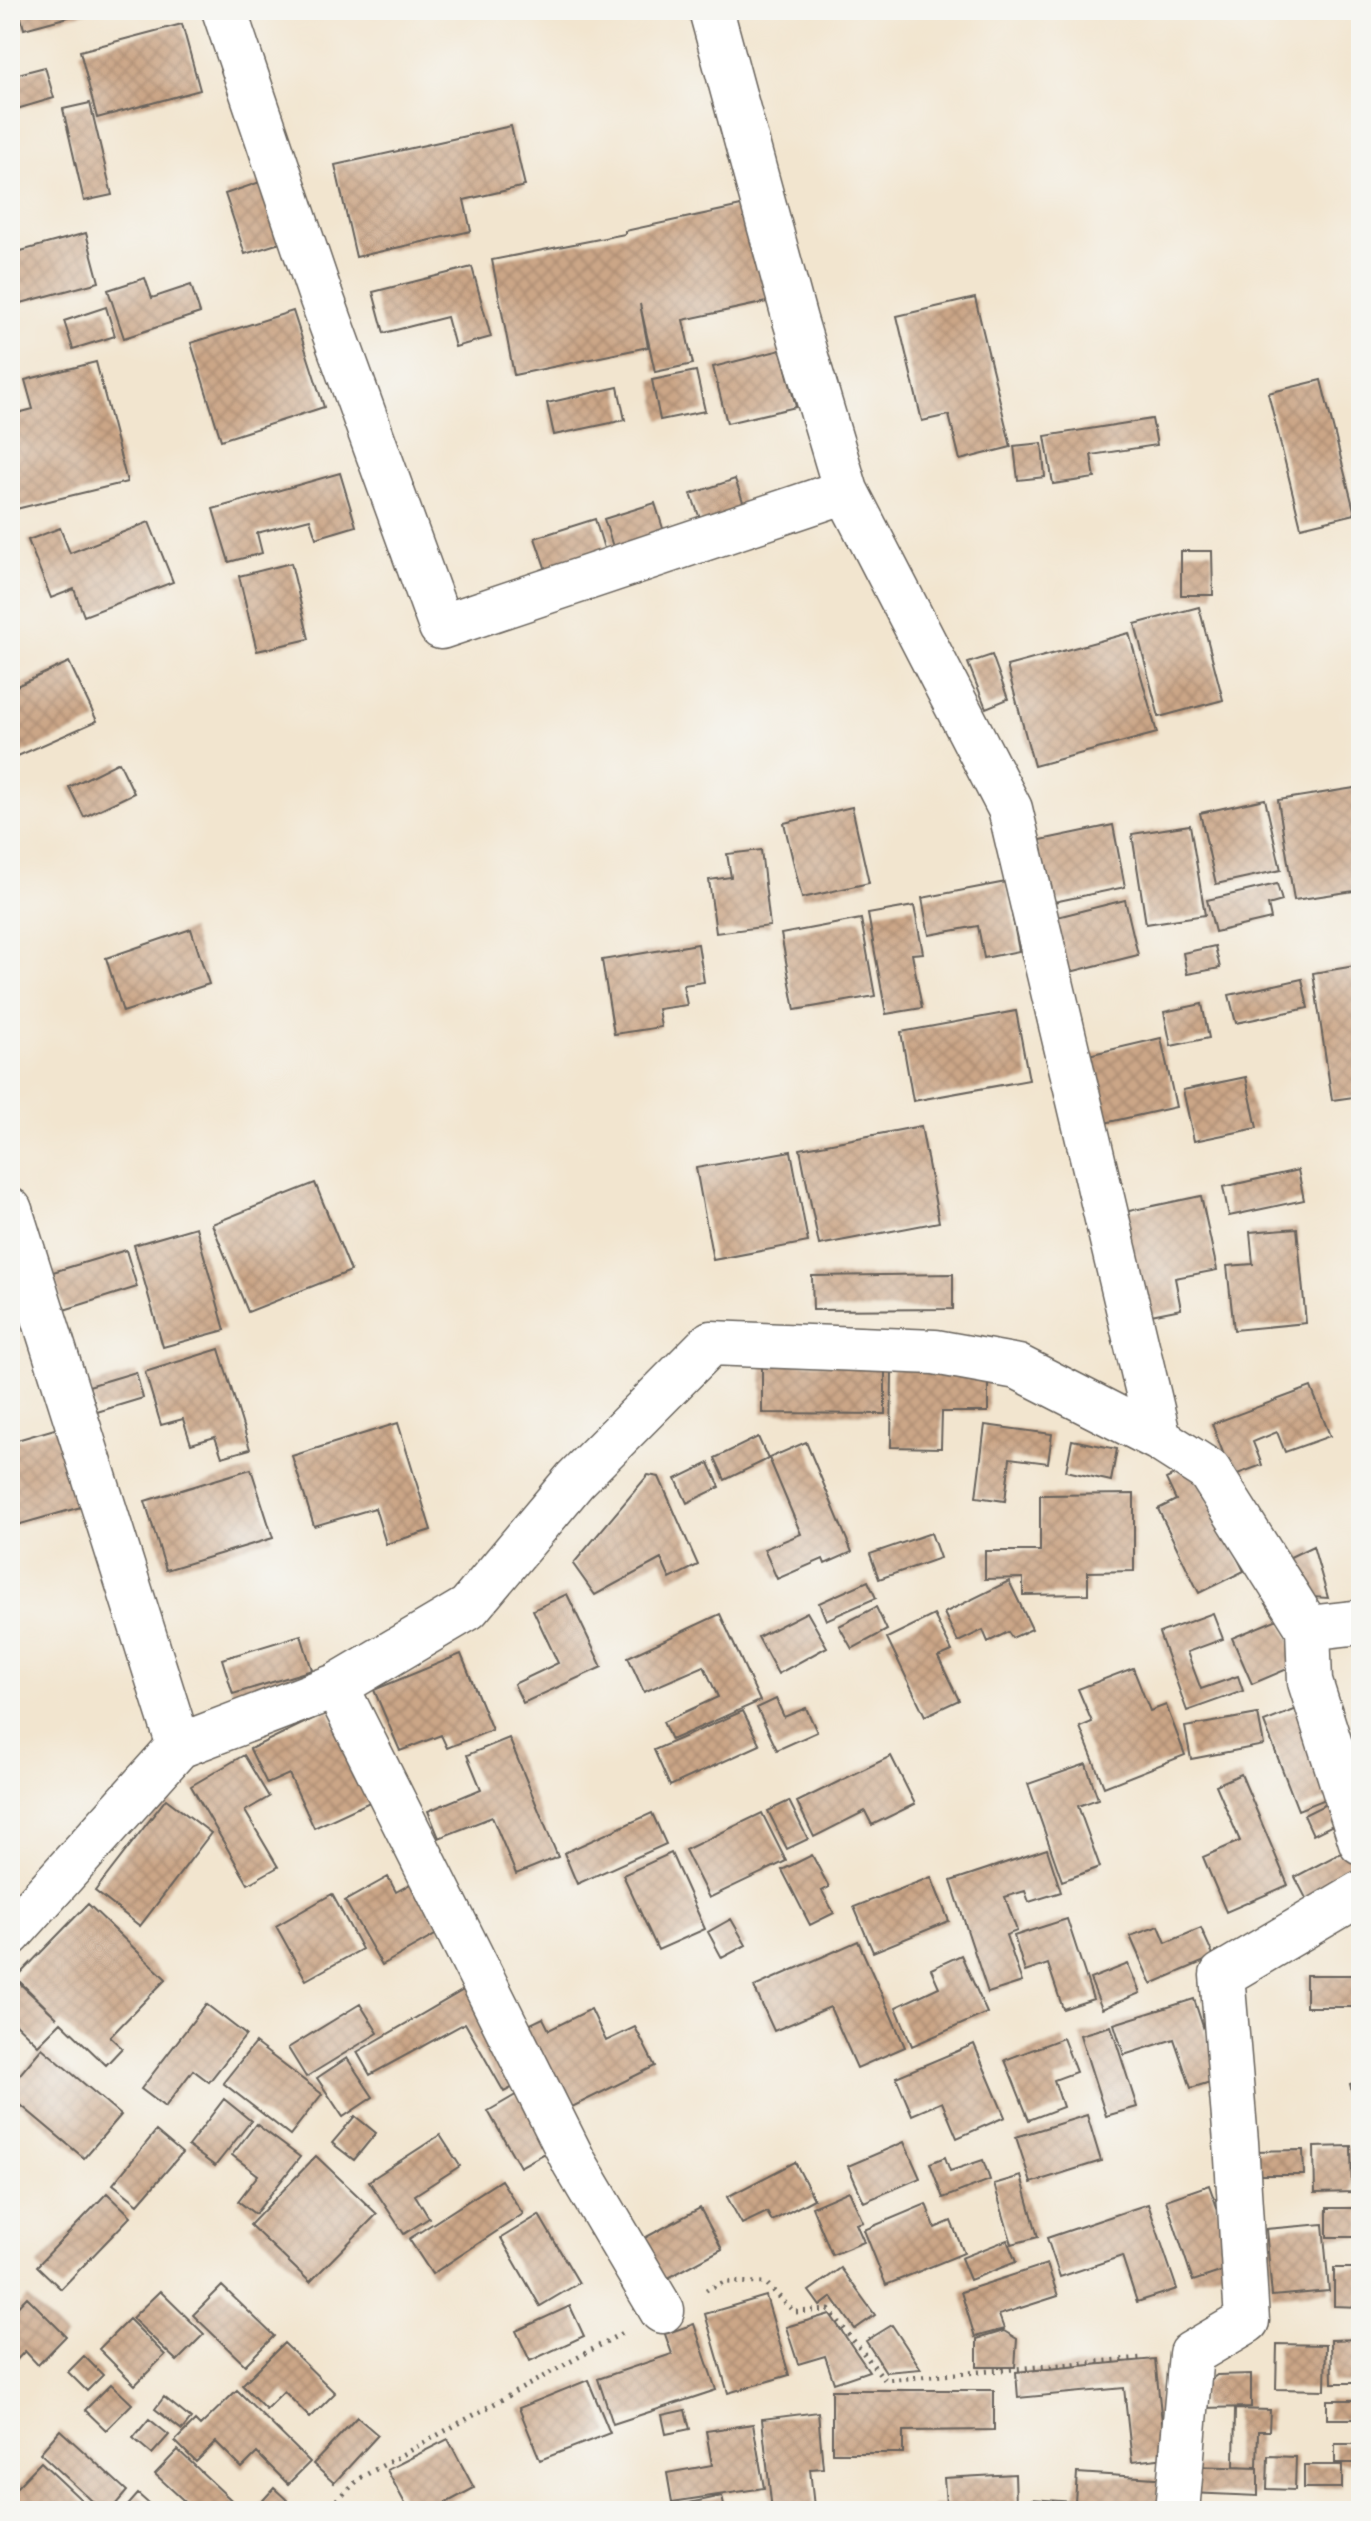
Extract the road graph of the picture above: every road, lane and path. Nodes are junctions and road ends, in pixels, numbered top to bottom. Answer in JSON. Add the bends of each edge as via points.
{"nodes":[{"id":1,"x":224,"y":10,"type":"edge"},
{"id":2,"x":711,"y":10,"type":"edge"},
{"id":3,"x":846,"y":491,"type":"junction"},
{"id":4,"x":10,"y":1210,"type":"edge"},
{"id":5,"x":1159,"y":1439,"type":"junction"},
{"id":6,"x":1361,"y":1622,"type":"edge"},
{"id":7,"x":1308,"y":1628,"type":"junction"},
{"id":8,"x":336,"y":1686,"type":"junction"},
{"id":9,"x":179,"y":1746,"type":"junction"},
{"id":10,"x":1361,"y":1842,"type":"edge"},
{"id":11,"x":1361,"y":1893,"type":"edge"},
{"id":12,"x":10,"y":1934,"type":"edge"},
{"id":13,"x":662,"y":2311,"type":"junction"},
{"id":14,"x":1191,"y":2354,"type":"junction"},
{"id":15,"x":326,"y":2511,"type":"edge"},
{"id":16,"x":1177,"y":2511,"type":"edge"}],
"edges":[{"from":1,"to":3,"type":"street","via":[[441,627]]},
{"from":2,"to":3,"type":"street"},
{"from":3,"to":5,"type":"street","via":[[1010,809]]},
{"from":4,"to":9,"type":"street"},
{"from":5,"to":7,"type":"street","via":[[1209,1471]]},
{"from":5,"to":8,"type":"street","via":[[1018,1367],[935,1352],[711,1343],[575,1480],[468,1608]]},
{"from":6,"to":7,"type":"street"},
{"from":7,"to":10,"type":"street","via":[[1310,1682]]},
{"from":8,"to":9,"type":"street"},
{"from":8,"to":13,"type":"street","via":[[574,2162]]},
{"from":9,"to":12,"type":"street"},
{"from":11,"to":14,"type":"street","via":[[1222,1975],[1247,2321]]},
{"from":13,"to":14,"type":"path","via":[[724,2282],[766,2283],[794,2312],[829,2310],[885,2380]]},
{"from":13,"to":15,"type":"path","via":[[360,2478]]},
{"from":14,"to":16,"type":"street"}]}
